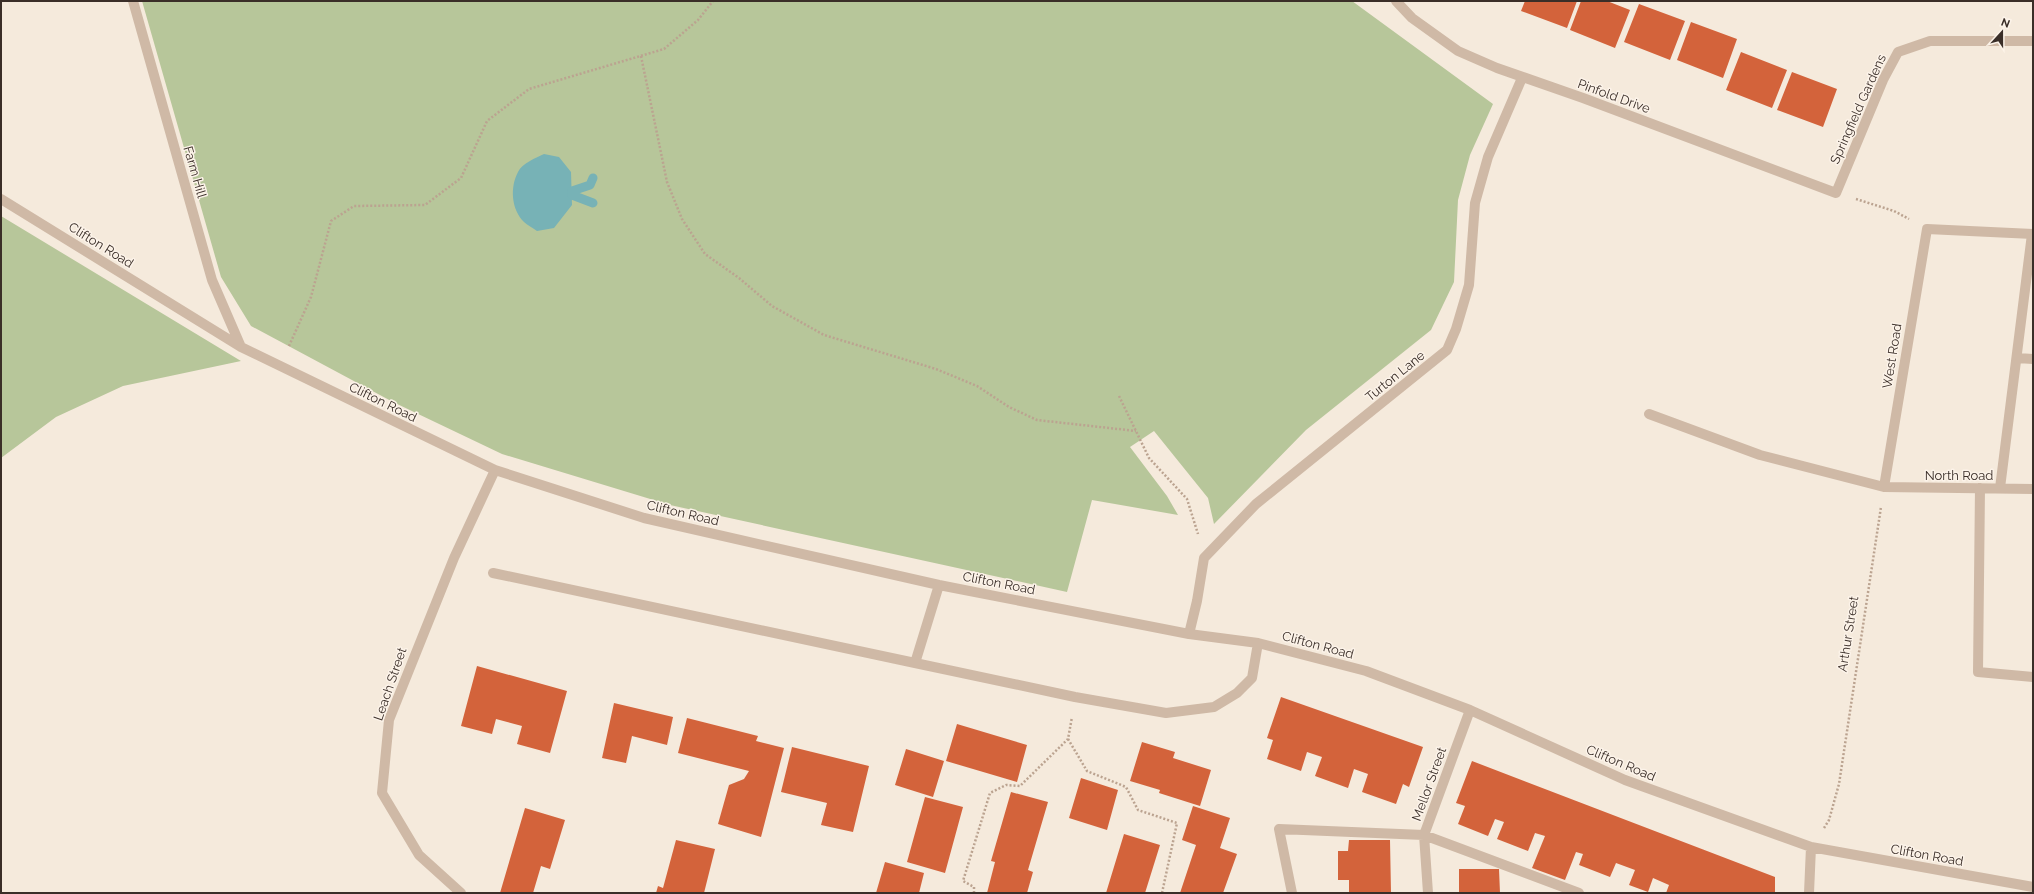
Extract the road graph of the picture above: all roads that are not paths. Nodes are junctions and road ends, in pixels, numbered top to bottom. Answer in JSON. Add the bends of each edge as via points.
{"nodes":[{"id":1,"x":132,"y":1,"type":"edge"},
{"id":2,"x":1396,"y":1,"type":"edge"},
{"id":3,"x":2033,"y":41,"type":"edge"},
{"id":4,"x":1522,"y":78,"type":"junction"},
{"id":5,"x":1836,"y":193,"type":"joint"},
{"id":6,"x":1,"y":199,"type":"edge"},
{"id":7,"x":2032,"y":234,"type":"edge"},
{"id":8,"x":241,"y":347,"type":"junction"},
{"id":9,"x":2017,"y":358,"type":"junction"},
{"id":10,"x":2033,"y":359,"type":"edge"},
{"id":11,"x":1649,"y":414,"type":"dead end"},
{"id":12,"x":495,"y":470,"type":"junction"},
{"id":13,"x":1884,"y":487,"type":"junction"},
{"id":14,"x":1980,"y":488,"type":"junction"},
{"id":15,"x":2000,"y":488,"type":"junction"},
{"id":16,"x":2033,"y":489,"type":"edge"},
{"id":17,"x":493,"y":572,"type":"dead end"},
{"id":18,"x":939,"y":584,"type":"junction"},
{"id":19,"x":1189,"y":634,"type":"junction"},
{"id":20,"x":1258,"y":643,"type":"junction"},
{"id":21,"x":915,"y":662,"type":"junction"},
{"id":22,"x":2033,"y":677,"type":"edge"},
{"id":23,"x":1470,"y":710,"type":"junction"},
{"id":24,"x":1424,"y":835,"type":"junction"},
{"id":25,"x":1811,"y":847,"type":"junction"},
{"id":26,"x":2033,"y":887,"type":"edge"},
{"id":27,"x":461,"y":893,"type":"edge"},
{"id":28,"x":1292,"y":893,"type":"edge"},
{"id":29,"x":1428,"y":893,"type":"edge"},
{"id":30,"x":1579,"y":893,"type":"edge"},
{"id":31,"x":1809,"y":893,"type":"edge"}],
"edges":[{"from":1,"to":8,"type":"street","name":"Farm Hill","via":[[212,280]]},
{"from":2,"to":4,"type":"street","name":"Pinfold Drive","via":[[1412,18],[1458,51]]},
{"from":3,"to":5,"type":"street","name":"Springfield Gardens","via":[[1930,41],[1898,52],[1883,80]]},
{"from":4,"to":5,"type":"street","name":"Pinfold Drive","via":[[1583,98]]},
{"from":4,"to":19,"type":"street","name":"Turton Lane","via":[[1488,157],[1475,203],[1469,285],[1447,350],[1256,504],[1204,558]]},
{"from":6,"to":8,"type":"street","name":"Clifton Road"},
{"from":7,"to":9,"type":"street"},
{"from":7,"to":13,"type":"street","name":"West Road","via":[[1926,229]]},
{"from":8,"to":12,"type":"street","name":"Clifton Road"},
{"from":9,"to":10,"type":"street"},
{"from":9,"to":15,"type":"street"},
{"from":11,"to":13,"type":"street","name":"North Road","via":[[1760,455]]},
{"from":12,"to":18,"type":"street","name":"Clifton Road","via":[[644,518]]},
{"from":12,"to":27,"type":"street","name":"Leach Street","via":[[451,565],[389,720],[382,792],[419,855]]},
{"from":13,"to":14,"type":"street","name":"North Road"},
{"from":14,"to":15,"type":"street","name":"North Road"},
{"from":14,"to":22,"type":"street","via":[[1978,672]]},
{"from":15,"to":16,"type":"street","name":"North Road"},
{"from":17,"to":21,"type":"street"},
{"from":18,"to":19,"type":"street","name":"Clifton Road"},
{"from":18,"to":21,"type":"street"},
{"from":19,"to":20,"type":"street","name":"Clifton Road"},
{"from":20,"to":21,"type":"street","via":[[1252,678],[1237,693],[1214,707],[1166,713],[1075,697]]},
{"from":20,"to":23,"type":"street","name":"Clifton Road","via":[[1366,671]]},
{"from":23,"to":24,"type":"street","name":"Mellor Street"},
{"from":23,"to":25,"type":"street","name":"Clifton Road","via":[[1625,780]]},
{"from":24,"to":28,"type":"street","via":[[1279,829]]},
{"from":24,"to":29,"type":"street","name":"Mellor Street"},
{"from":24,"to":30,"type":"street"},
{"from":25,"to":26,"type":"street","name":"Clifton Road"},
{"from":25,"to":31,"type":"street"}]}
